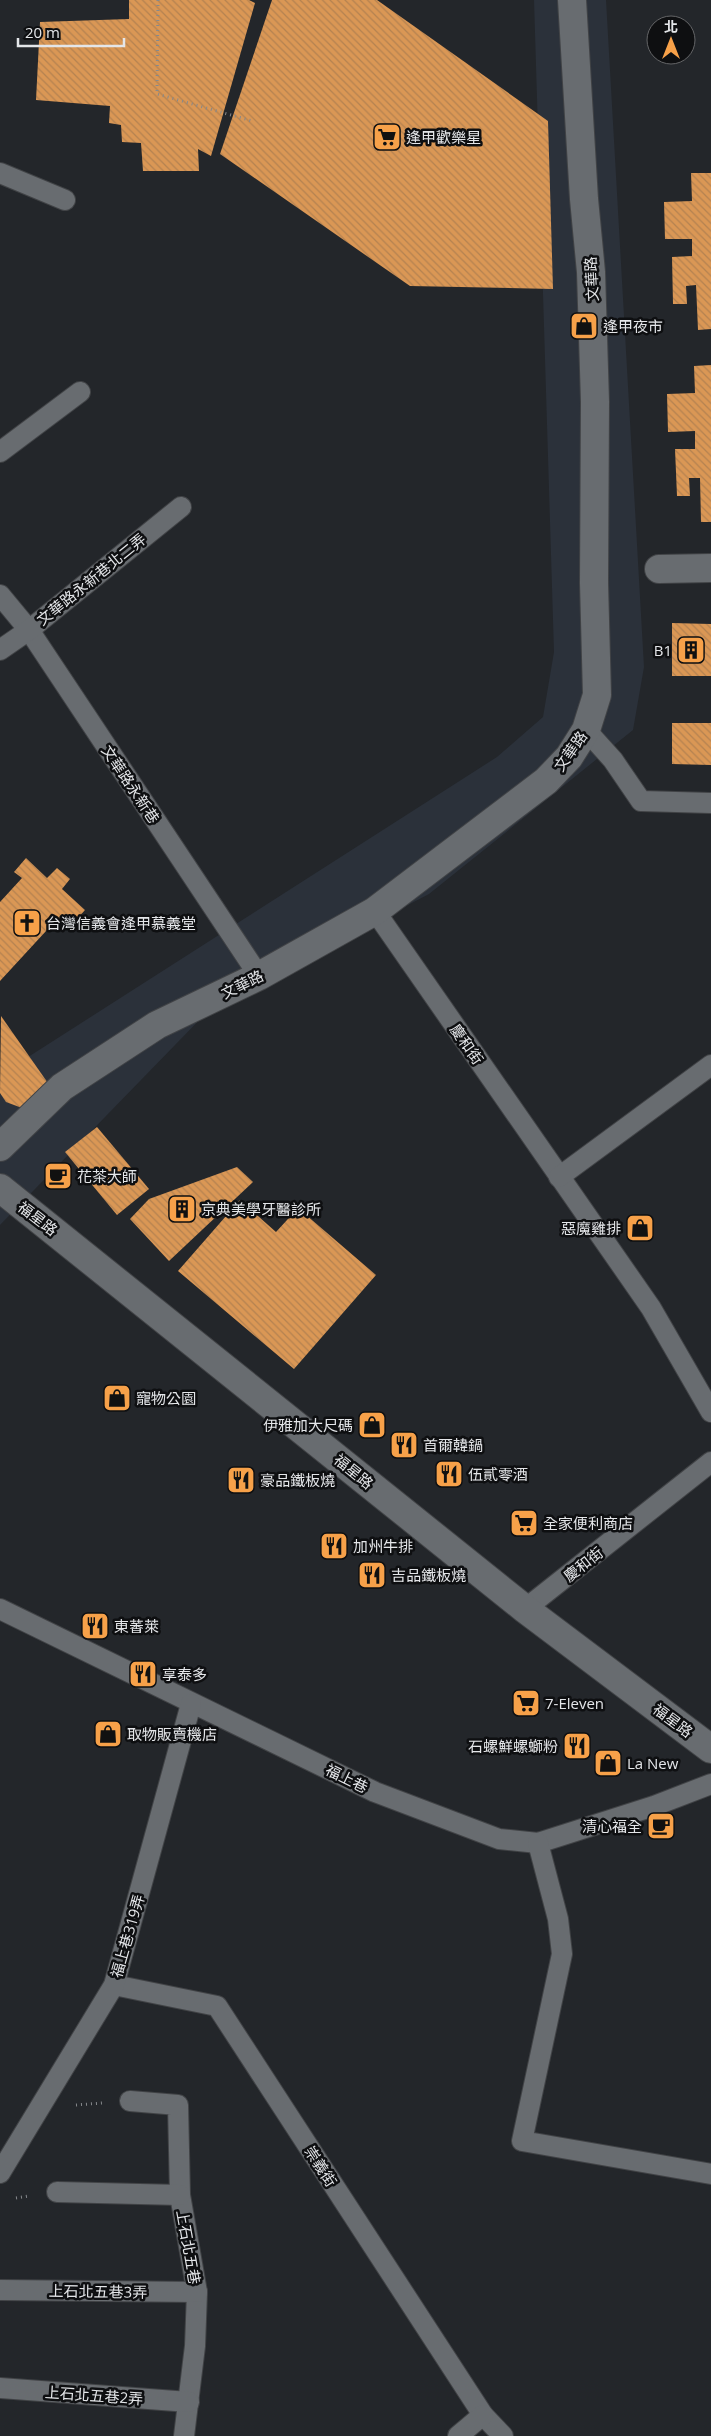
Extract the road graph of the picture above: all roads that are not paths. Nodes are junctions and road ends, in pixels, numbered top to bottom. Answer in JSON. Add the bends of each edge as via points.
{"nodes":[{"id":1,"x":572,"y":0,"type":"edge"},
{"id":2,"x":0,"y":173,"type":"edge"},
{"id":3,"x":65,"y":200,"type":"dead end"},
{"id":4,"x":80,"y":392,"type":"dead end"},
{"id":5,"x":0,"y":452,"type":"edge"},
{"id":6,"x":181,"y":506,"type":"dead end"},
{"id":7,"x":711,"y":568,"type":"edge"},
{"id":8,"x":659,"y":569,"type":"dead end"},
{"id":9,"x":0,"y":595,"type":"edge"},
{"id":10,"x":28,"y":630,"type":"junction"},
{"id":11,"x":0,"y":650,"type":"edge"},
{"id":12,"x":586,"y":730,"type":"junction"},
{"id":13,"x":711,"y":803,"type":"edge"},
{"id":14,"x":375,"y":911,"type":"junction"},
{"id":15,"x":259,"y":976,"type":"junction"},
{"id":16,"x":711,"y":1065,"type":"edge"},
{"id":17,"x":0,"y":1148,"type":"edge"},
{"id":18,"x":559,"y":1177,"type":"junction"},
{"id":19,"x":0,"y":1188,"type":"edge"},
{"id":20,"x":711,"y":1412,"type":"edge"},
{"id":21,"x":711,"y":1462,"type":"edge"},
{"id":22,"x":0,"y":1609,"type":"edge"},
{"id":23,"x":525,"y":1609,"type":"junction"},
{"id":24,"x":192,"y":1704,"type":"junction"},
{"id":25,"x":711,"y":1749,"type":"edge"},
{"id":26,"x":711,"y":1784,"type":"edge"},
{"id":27,"x":538,"y":1843,"type":"junction"},
{"id":28,"x":114,"y":1985,"type":"junction"},
{"id":29,"x":130,"y":2101,"type":"road end"},
{"id":30,"x":0,"y":2173,"type":"edge"},
{"id":31,"x":711,"y":2174,"type":"edge"},
{"id":32,"x":57,"y":2192,"type":"dead end"},
{"id":33,"x":180,"y":2194,"type":"junction"},
{"id":34,"x":0,"y":2290,"type":"edge"},
{"id":35,"x":197,"y":2292,"type":"junction"},
{"id":36,"x":0,"y":2388,"type":"edge"},
{"id":37,"x":189,"y":2402,"type":"junction"},
{"id":38,"x":483,"y":2415,"type":"junction"},
{"id":39,"x":184,"y":2436,"type":"edge"},
{"id":40,"x":458,"y":2436,"type":"edge"},
{"id":41,"x":503,"y":2436,"type":"edge"}],
"edges":[{"from":1,"to":12,"type":"street","name":"文華路","via":[[584,198],[592,272],[595,402],[597,695]]},
{"from":2,"to":3,"type":"lane"},
{"from":4,"to":5,"type":"lane"},
{"from":6,"to":10,"type":"lane","name":"文華路永新巷北二弄"},
{"from":7,"to":8,"type":"street"},
{"from":9,"to":10,"type":"lane","name":"文華路永新巷"},
{"from":10,"to":11,"type":"lane","name":"文華路永新巷北二弄"},
{"from":10,"to":15,"type":"lane","name":"文華路永新巷"},
{"from":12,"to":13,"type":"lane","via":[[613,760],[641,801]]},
{"from":12,"to":14,"type":"street","name":"文華路","via":[[569,757],[546,782]]},
{"from":14,"to":15,"type":"street","name":"文華路"},
{"from":14,"to":18,"type":"lane","name":"慶和街"},
{"from":15,"to":17,"type":"street","name":"文華路","via":[[157,1025],[70,1082]]},
{"from":16,"to":18,"type":"lane"},
{"from":18,"to":20,"type":"lane","name":"慶和街","via":[[651,1308]]},
{"from":19,"to":23,"type":"street","name":"福星路"},
{"from":21,"to":23,"type":"lane","name":"慶和街"},
{"from":22,"to":24,"type":"lane","name":"福上巷"},
{"from":23,"to":25,"type":"street","name":"福星路"},
{"from":24,"to":27,"type":"lane","name":"福上巷","via":[[376,1792],[500,1839]]},
{"from":24,"to":28,"type":"lane","name":"福上巷319弄"},
{"from":26,"to":27,"type":"lane","name":"福上巷"},
{"from":27,"to":31,"type":"lane","via":[[558,1919],[562,1954],[522,2141]]},
{"from":28,"to":30,"type":"lane","name":"福上巷319弄"},
{"from":28,"to":38,"type":"lane","name":"崇義街","via":[[217,2006]]},
{"from":29,"to":33,"type":"lane","name":"上石北五巷","via":[[178,2105]]},
{"from":32,"to":33,"type":"lane"},
{"from":33,"to":35,"type":"lane","name":"上石北五巷"},
{"from":34,"to":35,"type":"lane","name":"上石北五巷3弄"},
{"from":35,"to":37,"type":"lane","name":"上石北五巷"},
{"from":36,"to":37,"type":"lane","name":"上石北五巷2弄"},
{"from":37,"to":39,"type":"lane","name":"上石北五巷"},
{"from":38,"to":40,"type":"lane"},
{"from":38,"to":41,"type":"lane","name":"崇義街"}]}
